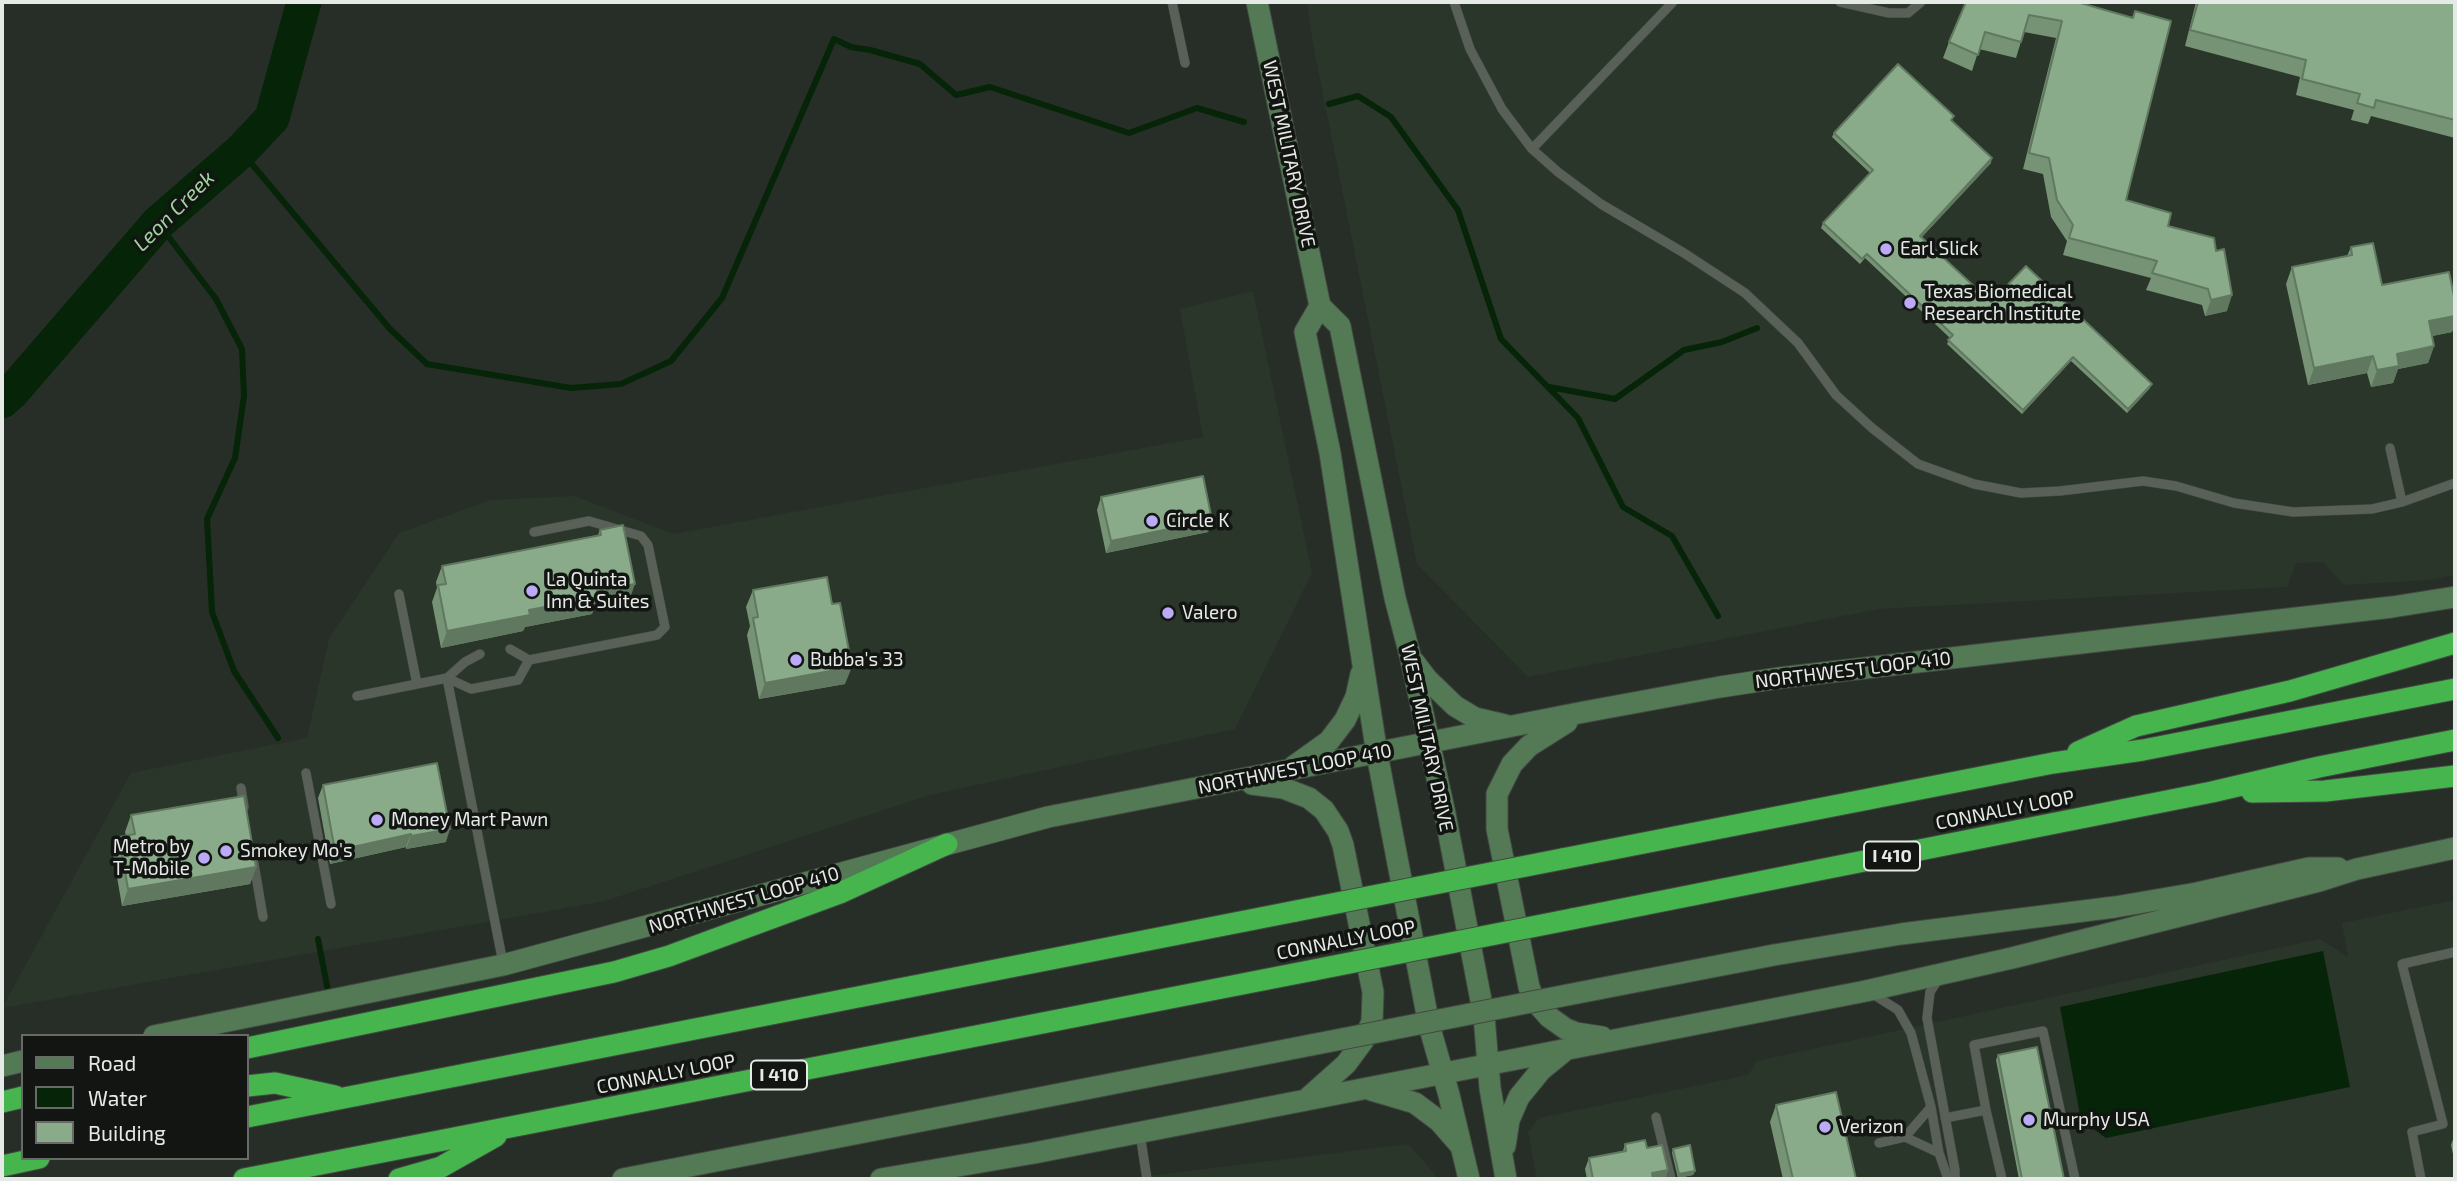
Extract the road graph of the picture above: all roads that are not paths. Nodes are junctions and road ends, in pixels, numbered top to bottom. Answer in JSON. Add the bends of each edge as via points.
{"nodes":[{"id":1,"x":1172,"y":2,"type":"edge"},
{"id":2,"x":1257,"y":2,"type":"edge"},
{"id":3,"x":1454,"y":2,"type":"edge"},
{"id":4,"x":1673,"y":2,"type":"edge"},
{"id":5,"x":1840,"y":2,"type":"edge"},
{"id":6,"x":1922,"y":2,"type":"edge"},
{"id":7,"x":1185,"y":64,"type":"dead end"},
{"id":8,"x":1532,"y":149,"type":"junction"},
{"id":9,"x":1320,"y":306,"type":"junction"},
{"id":10,"x":2390,"y":448,"type":"dead end"},
{"id":11,"x":2455,"y":483,"type":"edge"},
{"id":12,"x":2402,"y":502,"type":"junction"},
{"id":13,"x":534,"y":532,"type":"dead end"},
{"id":14,"x":399,"y":594,"type":"dead end"},
{"id":15,"x":2455,"y":597,"type":"edge"},
{"id":16,"x":2455,"y":643,"type":"edge"},
{"id":17,"x":510,"y":649,"type":"dead end"},
{"id":18,"x":1360,"y":651,"type":"junction"},
{"id":19,"x":480,"y":654,"type":"dead end"},
{"id":20,"x":1410,"y":655,"type":"junction"},
{"id":21,"x":529,"y":660,"type":"junction"},
{"id":22,"x":447,"y":678,"type":"junction"},
{"id":23,"x":417,"y":684,"type":"junction"},
{"id":24,"x":2455,"y":689,"type":"edge"},
{"id":25,"x":357,"y":696,"type":"dead end"},
{"id":26,"x":1584,"y":712,"type":"junction"},
{"id":27,"x":1518,"y":726,"type":"junction"},
{"id":28,"x":2455,"y":740,"type":"edge"},
{"id":29,"x":1429,"y":744,"type":"junction"},
{"id":30,"x":1377,"y":754,"type":"junction"},
{"id":31,"x":2053,"y":763,"type":"junction"},
{"id":32,"x":1287,"y":771,"type":"junction"},
{"id":33,"x":306,"y":772,"type":"dead end"},
{"id":34,"x":2455,"y":776,"type":"edge"},
{"id":35,"x":1234,"y":781,"type":"junction"},
{"id":36,"x":241,"y":788,"type":"dead end"},
{"id":37,"x":2212,"y":792,"type":"junction"},
{"id":38,"x":245,"y":814,"type":"edge"},
{"id":39,"x":947,"y":844,"type":"junction"},
{"id":40,"x":2455,"y":848,"type":"edge"},
{"id":41,"x":252,"y":852,"type":"edge"},
{"id":42,"x":2357,"y":869,"type":"junction"},
{"id":43,"x":331,"y":904,"type":"dead end"},
{"id":44,"x":263,"y":917,"type":"dead end"},
{"id":45,"x":2455,"y":952,"type":"edge"},
{"id":46,"x":503,"y":965,"type":"junction"},
{"id":47,"x":1942,"y":974,"type":"junction"},
{"id":48,"x":1866,"y":991,"type":"junction"},
{"id":49,"x":164,"y":1034,"type":"edge"},
{"id":50,"x":1632,"y":1036,"type":"junction"},
{"id":51,"x":248,"y":1048,"type":"edge"},
{"id":52,"x":1567,"y":1049,"type":"junction"},
{"id":53,"x":21,"y":1062,"type":"edge"},
{"id":54,"x":1488,"y":1064,"type":"junction"},
{"id":55,"x":2,"y":1066,"type":"edge"},
{"id":56,"x":1443,"y":1073,"type":"junction"},
{"id":57,"x":248,"y":1086,"type":"edge"},
{"id":58,"x":1359,"y":1090,"type":"junction"},
{"id":59,"x":21,"y":1097,"type":"edge"},
{"id":60,"x":344,"y":1098,"type":"junction"},
{"id":61,"x":1304,"y":1100,"type":"junction"},
{"id":62,"x":2,"y":1102,"type":"edge"},
{"id":63,"x":21,"y":1107,"type":"edge"},
{"id":64,"x":1931,"y":1107,"type":"junction"},
{"id":65,"x":2,"y":1109,"type":"edge"},
{"id":66,"x":1986,"y":1110,"type":"junction"},
{"id":67,"x":248,"y":1117,"type":"edge"},
{"id":68,"x":1656,"y":1117,"type":"dead end"},
{"id":69,"x":1945,"y":1118,"type":"junction"},
{"id":70,"x":2455,"y":1121,"type":"edge"},
{"id":71,"x":2443,"y":1124,"type":"junction"},
{"id":72,"x":513,"y":1127,"type":"junction"},
{"id":73,"x":1139,"y":1132,"type":"junction"},
{"id":74,"x":1905,"y":1137,"type":"junction"},
{"id":75,"x":1879,"y":1143,"type":"dead end"},
{"id":76,"x":1464,"y":1152,"type":"junction"},
{"id":77,"x":1939,"y":1153,"type":"junction"},
{"id":78,"x":30,"y":1160,"type":"edge"},
{"id":79,"x":2,"y":1166,"type":"edge"},
{"id":80,"x":1506,"y":1176,"type":"edge"},
{"id":81,"x":244,"y":1179,"type":"edge"},
{"id":82,"x":399,"y":1179,"type":"edge"},
{"id":83,"x":623,"y":1179,"type":"edge"},
{"id":84,"x":881,"y":1179,"type":"edge"},
{"id":85,"x":1147,"y":1179,"type":"edge"},
{"id":86,"x":1469,"y":1179,"type":"edge"},
{"id":87,"x":1671,"y":1179,"type":"edge"},
{"id":88,"x":1948,"y":1179,"type":"edge"},
{"id":89,"x":1955,"y":1179,"type":"edge"},
{"id":90,"x":2003,"y":1179,"type":"edge"},
{"id":91,"x":2075,"y":1179,"type":"edge"},
{"id":92,"x":2421,"y":1179,"type":"edge"}],
"edges":[{"from":1,"to":7,"type":"lane"},
{"from":2,"to":9,"type":"main road","name":"WEST MILITARY DRIVE"},
{"from":3,"to":8,"type":"lane","via":[[1470,49],[1503,109]]},
{"from":4,"to":8,"type":"lane"},
{"from":5,"to":6,"type":"lane","via":[[1908,13]]},
{"from":8,"to":12,"type":"lane","via":[[1601,204],[1745,293],[1798,343],[1836,395],[1918,464],[1974,484],[2021,493],[2143,481],[2293,512],[2372,509]]},
{"from":9,"to":18,"type":"main road","via":[[1305,332]]},
{"from":9,"to":20,"type":"main road","name":"WEST MILITARY DRIVE","via":[[1340,327]]},
{"from":10,"to":12,"type":"lane"},
{"from":11,"to":12,"type":"lane"},
{"from":13,"to":21,"type":"lane","via":[[589,521],[641,536],[648,545],[665,627],[657,635]]},
{"from":14,"to":23,"type":"lane"},
{"from":15,"to":26,"type":"main road","name":"NORTHWEST LOOP 410","via":[[1805,675]]},
{"from":16,"to":31,"type":"highway","via":[[2290,691],[2136,726]]},
{"from":17,"to":21,"type":"lane"},
{"from":18,"to":30,"type":"main road"},
{"from":18,"to":32,"type":"main road","via":[[1359,686],[1345,720],[1328,741]]},
{"from":19,"to":22,"type":"lane"},
{"from":20,"to":27,"type":"main road","via":[[1436,689],[1465,712],[1485,721]]},
{"from":20,"to":29,"type":"main road","name":"WEST MILITARY DRIVE"},
{"from":21,"to":22,"type":"lane","via":[[518,680],[471,689]]},
{"from":22,"to":23,"type":"lane"},
{"from":22,"to":46,"type":"lane"},
{"from":23,"to":25,"type":"lane"},
{"from":24,"to":31,"type":"highway","name":"CONNALLY LOOP","via":[[2143,750]]},
{"from":26,"to":27,"type":"main road","name":"NORTHWEST LOOP 410"},
{"from":26,"to":50,"type":"main road","via":[[1529,746],[1512,765],[1497,793],[1497,829],[1534,1000],[1549,1017],[1576,1033]]},
{"from":27,"to":29,"type":"main road","name":"NORTHWEST LOOP 410"},
{"from":28,"to":37,"type":"highway","name":"CONNALLY LOOP","number":"I 410"},
{"from":29,"to":30,"type":"main road","name":"NORTHWEST LOOP 410"},
{"from":29,"to":54,"type":"main road","name":"WEST MILITARY DRIVE","via":[[1484,1016]]},
{"from":30,"to":32,"type":"main road","name":"NORTHWEST LOOP 410"},
{"from":30,"to":56,"type":"main road","via":[[1429,1025]]},
{"from":31,"to":60,"type":"highway","name":"CONNALLY LOOP","bridge":true},
{"from":32,"to":35,"type":"main road","name":"NORTHWEST LOOP 410"},
{"from":33,"to":43,"type":"lane"},
{"from":34,"to":37,"type":"highway","via":[[2325,791]]},
{"from":35,"to":39,"type":"main road","name":"NORTHWEST LOOP 410","via":[[1048,817]]},
{"from":35,"to":61,"type":"main road","via":[[1283,788],[1309,798],[1331,819],[1343,845],[1374,1012],[1355,1053]]},
{"from":36,"to":38,"type":"lane"},
{"from":37,"to":72,"type":"highway","name":"CONNALLY LOOP","number":"I 410","bridge":true},
{"from":39,"to":46,"type":"main road","name":"NORTHWEST LOOP 410"},
{"from":39,"to":51,"type":"highway","via":[[840,893],[658,960],[544,988]]},
{"from":40,"to":42,"type":"main road"},
{"from":41,"to":44,"type":"lane"},
{"from":42,"to":47,"type":"main road"},
{"from":42,"to":83,"type":"main road","bridge":true,"via":[[2309,868],[2164,899],[1901,934]]},
{"from":45,"to":71,"type":"lane","via":[[2402,964]]},
{"from":46,"to":49,"type":"main road","name":"NORTHWEST LOOP 410"},
{"from":47,"to":48,"type":"main road"},
{"from":47,"to":69,"type":"lane","via":[[1930,992],[1927,1018]]},
{"from":48,"to":50,"type":"main road"},
{"from":48,"to":64,"type":"lane","via":[[1898,1010],[1912,1033]]},
{"from":50,"to":52,"type":"main road"},
{"from":52,"to":54,"type":"main road"},
{"from":52,"to":80,"type":"main road","via":[[1533,1078],[1514,1107],[1506,1132]]},
{"from":53,"to":55,"type":"main road"},
{"from":54,"to":56,"type":"main road"},
{"from":54,"to":80,"type":"main road","name":"WEST MILITARY DRIVE"},
{"from":56,"to":58,"type":"main road"},
{"from":56,"to":76,"type":"main road"},
{"from":57,"to":60,"type":"highway","via":[[275,1083]]},
{"from":58,"to":61,"type":"main road"},
{"from":58,"to":76,"type":"main road","via":[[1415,1103],[1451,1132]]},
{"from":59,"to":62,"type":"highway"},
{"from":60,"to":67,"type":"highway","name":"CONNALLY LOOP"},
{"from":61,"to":73,"type":"main road"},
{"from":63,"to":65,"type":"highway"},
{"from":64,"to":74,"type":"lane"},
{"from":64,"to":77,"type":"lane"},
{"from":66,"to":69,"type":"lane"},
{"from":66,"to":90,"type":"lane"},
{"from":66,"to":91,"type":"lane","via":[[1974,1045],[2043,1031]]},
{"from":68,"to":87,"type":"lane"},
{"from":69,"to":89,"type":"lane"},
{"from":70,"to":71,"type":"lane"},
{"from":71,"to":92,"type":"lane","via":[[2412,1132]]},
{"from":72,"to":81,"type":"highway","name":"CONNALLY LOOP","number":"I 410"},
{"from":72,"to":82,"type":"highway","via":[[441,1167]]},
{"from":73,"to":84,"type":"main road"},
{"from":73,"to":85,"type":"lane"},
{"from":74,"to":75,"type":"lane"},
{"from":74,"to":77,"type":"lane"},
{"from":76,"to":86,"type":"main road"},
{"from":77,"to":88,"type":"lane"},
{"from":78,"to":79,"type":"highway"}]}
